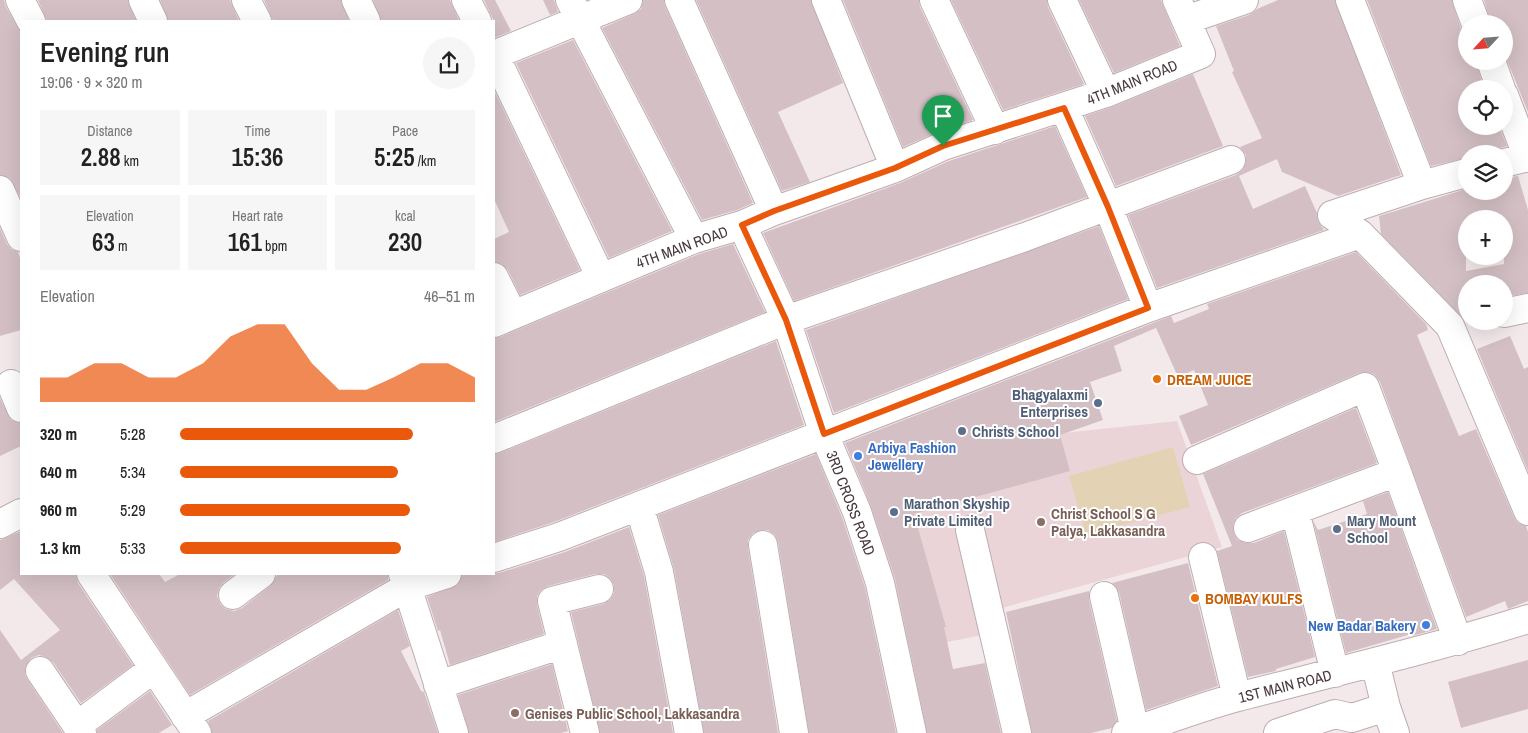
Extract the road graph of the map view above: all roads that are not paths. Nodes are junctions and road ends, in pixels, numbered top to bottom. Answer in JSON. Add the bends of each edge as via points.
{"nodes":[{"id":1,"x":20,"y":0,"type":"edge"},
{"id":2,"x":143,"y":0,"type":"edge"},
{"id":3,"x":246,"y":0,"type":"edge"},
{"id":4,"x":356,"y":0,"type":"edge"},
{"id":5,"x":466,"y":0,"type":"edge"},
{"id":6,"x":628,"y":0,"type":"edge"},
{"id":7,"x":679,"y":0,"type":"edge"},
{"id":8,"x":826,"y":0,"type":"edge"},
{"id":9,"x":934,"y":0,"type":"edge"},
{"id":10,"x":1062,"y":0,"type":"edge"},
{"id":11,"x":1244,"y":0,"type":"edge"},
{"id":12,"x":1350,"y":0,"type":"edge"},
{"id":13,"x":1467,"y":0,"type":"edge"},
{"id":14,"x":575,"y":9,"type":"edge"},
{"id":15,"x":1182,"y":10,"type":"edge"},
{"id":16,"x":1473,"y":15,"type":"edge"},
{"id":17,"x":30,"y":20,"type":"edge"},
{"id":18,"x":153,"y":20,"type":"edge"},
{"id":19,"x":256,"y":20,"type":"edge"},
{"id":20,"x":366,"y":20,"type":"edge"},
{"id":21,"x":476,"y":20,"type":"edge"},
{"id":22,"x":495,"y":53,"type":"edge"},
{"id":23,"x":495,"y":56,"type":"edge"},
{"id":24,"x":1106,"y":93,"type":"junction"},
{"id":25,"x":1064,"y":108,"type":"junction"},
{"id":26,"x":1513,"y":118,"type":"edge"},
{"id":27,"x":995,"y":130,"type":"junction"},
{"id":28,"x":1528,"y":157,"type":"edge"},
{"id":29,"x":1231,"y":160,"type":"dead end"},
{"id":30,"x":1513,"y":161,"type":"edge"},
{"id":31,"x":895,"y":168,"type":"junction"},
{"id":32,"x":1458,"y":175,"type":"edge"},
{"id":33,"x":1422,"y":185,"type":"junction"},
{"id":34,"x":0,"y":190,"type":"edge"},
{"id":35,"x":1108,"y":207,"type":"junction"},
{"id":36,"x":774,"y":211,"type":"junction"},
{"id":37,"x":742,"y":225,"type":"junction"},
{"id":38,"x":1360,"y":234,"type":"junction"},
{"id":39,"x":20,"y":235,"type":"edge"},
{"id":40,"x":694,"y":239,"type":"junction"},
{"id":41,"x":601,"y":278,"type":"junction"},
{"id":42,"x":495,"y":281,"type":"edge"},
{"id":43,"x":1148,"y":308,"type":"junction"},
{"id":44,"x":1528,"y":308,"type":"edge"},
{"id":45,"x":1513,"y":312,"type":"edge"},
{"id":46,"x":503,"y":319,"type":"edge"},
{"id":47,"x":786,"y":320,"type":"junction"},
{"id":48,"x":1458,"y":322,"type":"edge"},
{"id":49,"x":1462,"y":330,"type":"edge"},
{"id":50,"x":824,"y":434,"type":"junction"},
{"id":51,"x":495,"y":439,"type":"edge"},
{"id":52,"x":1197,"y":460,"type":"dead end"},
{"id":53,"x":1397,"y":472,"type":"junction"},
{"id":54,"x":639,"y":506,"type":"junction"},
{"id":55,"x":1528,"y":511,"type":"edge"},
{"id":56,"x":1295,"y":512,"type":"junction"},
{"id":57,"x":20,"y":514,"type":"edge"},
{"id":58,"x":0,"y":524,"type":"edge"},
{"id":59,"x":1248,"y":528,"type":"dead end"},
{"id":60,"x":970,"y":530,"type":"dead end"},
{"id":61,"x":763,"y":545,"type":"dead end"},
{"id":62,"x":1203,"y":557,"type":"dead end"},
{"id":63,"x":495,"y":558,"type":"edge"},
{"id":64,"x":92,"y":575,"type":"edge"},
{"id":65,"x":260,"y":575,"type":"edge"},
{"id":66,"x":440,"y":575,"type":"edge"},
{"id":67,"x":405,"y":580,"type":"edge"},
{"id":68,"x":599,"y":589,"type":"dead end"},
{"id":69,"x":233,"y":595,"type":"dead end"},
{"id":70,"x":1104,"y":596,"type":"dead end"},
{"id":71,"x":1528,"y":619,"type":"edge"},
{"id":72,"x":1458,"y":641,"type":"junction"},
{"id":73,"x":563,"y":644,"type":"junction"},
{"id":74,"x":1375,"y":662,"type":"junction"},
{"id":75,"x":153,"y":670,"type":"junction"},
{"id":76,"x":40,"y":671,"type":"dead end"},
{"id":77,"x":1336,"y":674,"type":"junction"},
{"id":78,"x":438,"y":685,"type":"junction"},
{"id":79,"x":1237,"y":697,"type":"junction"},
{"id":80,"x":1386,"y":707,"type":"junction"},
{"id":81,"x":191,"y":725,"type":"edge"},
{"id":82,"x":1355,"y":725,"type":"edge"},
{"id":83,"x":80,"y":729,"type":"edge"},
{"id":84,"x":1130,"y":732,"type":"edge"},
{"id":85,"x":454,"y":733,"type":"edge"},
{"id":86,"x":585,"y":733,"type":"edge"},
{"id":87,"x":690,"y":733,"type":"edge"},
{"id":88,"x":794,"y":733,"type":"edge"},
{"id":89,"x":912,"y":733,"type":"edge"},
{"id":90,"x":1017,"y":733,"type":"edge"},
{"id":91,"x":1278,"y":733,"type":"edge"},
{"id":92,"x":1395,"y":733,"type":"edge"}],
"edges":[{"from":1,"to":17,"type":"street"},
{"from":2,"to":18,"type":"street"},
{"from":3,"to":19,"type":"street"},
{"from":4,"to":20,"type":"street"},
{"from":5,"to":21,"type":"street"},
{"from":6,"to":14,"type":"street"},
{"from":7,"to":36,"type":"street"},
{"from":8,"to":31,"type":"street"},
{"from":9,"to":27,"type":"street"},
{"from":10,"to":24,"type":"street"},
{"from":11,"to":15,"type":"street","name":"4TH MAIN ROAD"},
{"from":12,"to":33,"type":"street"},
{"from":13,"to":16,"type":"street"},
{"from":14,"to":22,"type":"street"},
{"from":14,"to":40,"type":"street"},
{"from":15,"to":24,"type":"street","name":"4TH MAIN ROAD","via":[[1201,54]]},
{"from":23,"to":41,"type":"street"},
{"from":24,"to":25,"type":"street","name":"4TH MAIN ROAD"},
{"from":25,"to":27,"type":"street","name":"4TH MAIN ROAD"},
{"from":25,"to":35,"type":"street"},
{"from":26,"to":28,"type":"street"},
{"from":27,"to":31,"type":"street","name":"4TH MAIN ROAD","via":[[943,146]]},
{"from":28,"to":30,"type":"street"},
{"from":29,"to":35,"type":"street"},
{"from":31,"to":36,"type":"street","name":"4TH MAIN ROAD"},
{"from":32,"to":33,"type":"street"},
{"from":33,"to":38,"type":"street","via":[[1332,215]]},
{"from":34,"to":39,"type":"street"},
{"from":35,"to":43,"type":"street"},
{"from":35,"to":47,"type":"street"},
{"from":36,"to":37,"type":"street","name":"4TH MAIN ROAD"},
{"from":37,"to":40,"type":"street","name":"4TH MAIN ROAD"},
{"from":37,"to":47,"type":"street","name":"3RD CROSS ROAD"},
{"from":38,"to":43,"type":"street"},
{"from":38,"to":48,"type":"street"},
{"from":40,"to":41,"type":"street","name":"4TH MAIN ROAD"},
{"from":41,"to":46,"type":"street","name":"4TH MAIN ROAD"},
{"from":42,"to":46,"type":"street"},
{"from":43,"to":50,"type":"street"},
{"from":44,"to":45,"type":"street"},
{"from":47,"to":50,"type":"street","name":"3RD CROSS ROAD"},
{"from":47,"to":51,"type":"street"},
{"from":49,"to":55,"type":"street"},
{"from":50,"to":54,"type":"street"},
{"from":50,"to":89,"type":"street","name":"3RD CROSS ROAD","via":[[857,512],[880,583]]},
{"from":52,"to":53,"type":"street","via":[[1365,387]]},
{"from":53,"to":56,"type":"street"},
{"from":53,"to":72,"type":"street"},
{"from":54,"to":63,"type":"street"},
{"from":54,"to":87,"type":"street","via":[[659,572]]},
{"from":56,"to":59,"type":"street"},
{"from":56,"to":77,"type":"street"},
{"from":57,"to":58,"type":"street"},
{"from":60,"to":90,"type":"street"},
{"from":61,"to":88,"type":"street"},
{"from":62,"to":79,"type":"street"},
{"from":64,"to":75,"type":"street"},
{"from":65,"to":69,"type":"street"},
{"from":66,"to":67,"type":"street"},
{"from":67,"to":78,"type":"street"},
{"from":67,"to":81,"type":"street"},
{"from":68,"to":73,"type":"street","via":[[552,601]]},
{"from":70,"to":84,"type":"street"},
{"from":71,"to":72,"type":"street","name":"1ST MAIN ROAD"},
{"from":72,"to":74,"type":"street","name":"1ST MAIN ROAD"},
{"from":73,"to":78,"type":"street"},
{"from":73,"to":86,"type":"street"},
{"from":74,"to":77,"type":"street","name":"1ST MAIN ROAD"},
{"from":74,"to":80,"type":"street"},
{"from":75,"to":81,"type":"street"},
{"from":75,"to":83,"type":"street"},
{"from":76,"to":83,"type":"street"},
{"from":77,"to":79,"type":"street","name":"1ST MAIN ROAD"},
{"from":78,"to":85,"type":"street"},
{"from":79,"to":84,"type":"street","name":"1ST MAIN ROAD"},
{"from":80,"to":82,"type":"street"},
{"from":80,"to":92,"type":"street"},
{"from":82,"to":91,"type":"street","via":[[1336,714]]}]}
